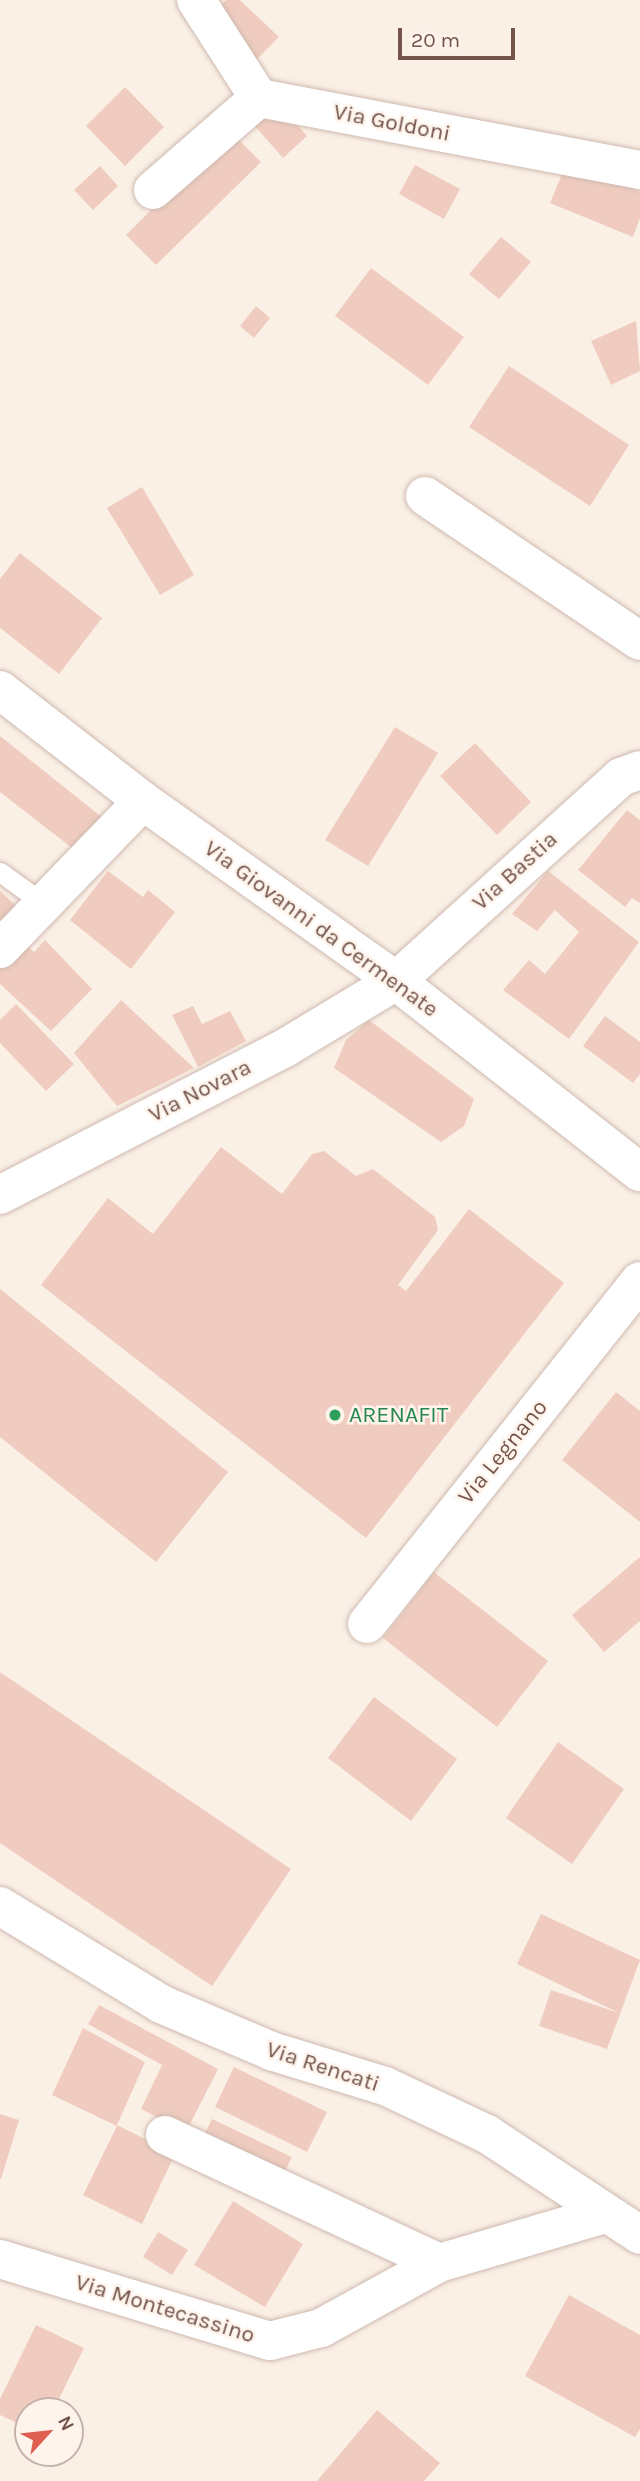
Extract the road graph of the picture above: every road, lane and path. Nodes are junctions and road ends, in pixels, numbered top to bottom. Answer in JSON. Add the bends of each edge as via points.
{"nodes":[{"id":1,"x":195,"y":0,"type":"edge"},
{"id":2,"x":259,"y":98,"type":"junction"},
{"id":3,"x":640,"y":170,"type":"edge"},
{"id":4,"x":153,"y":190,"type":"dead end"},
{"id":5,"x":425,"y":496,"type":"dead end"},
{"id":6,"x":640,"y":641,"type":"edge"},
{"id":7,"x":0,"y":691,"type":"edge"},
{"id":8,"x":640,"y":740,"type":"edge"},
{"id":9,"x":630,"y":773,"type":"edge"},
{"id":10,"x":143,"y":801,"type":"junction"},
{"id":11,"x":0,"y":872,"type":"edge"},
{"id":12,"x":44,"y":904,"type":"junction"},
{"id":13,"x":0,"y":950,"type":"edge"},
{"id":14,"x":396,"y":981,"type":"junction"},
{"id":15,"x":640,"y":1172,"type":"edge"},
{"id":16,"x":0,"y":1195,"type":"edge"},
{"id":17,"x":640,"y":1281,"type":"edge"},
{"id":18,"x":367,"y":1624,"type":"dead end"},
{"id":19,"x":0,"y":1906,"type":"edge"},
{"id":20,"x":165,"y":2135,"type":"dead end"},
{"id":21,"x":602,"y":2215,"type":"junction"},
{"id":22,"x":640,"y":2235,"type":"edge"},
{"id":23,"x":0,"y":2259,"type":"edge"},
{"id":24,"x":439,"y":2263,"type":"junction"}],
"edges":[{"from":1,"to":2,"type":"street"},
{"from":2,"to":3,"type":"street","name":"Via Goldoni"},
{"from":2,"to":4,"type":"street"},
{"from":5,"to":6,"type":"street"},
{"from":7,"to":10,"type":"street","name":"Via Giovanni da Cermenate"},
{"from":8,"to":9,"type":"street"},
{"from":9,"to":14,"type":"street","name":"Via Bastia"},
{"from":10,"to":12,"type":"street"},
{"from":10,"to":14,"type":"street","name":"Via Giovanni da Cermenate"},
{"from":11,"to":12,"type":"lane"},
{"from":12,"to":13,"type":"street"},
{"from":14,"to":15,"type":"street","name":"Via Giovanni da Cermenate"},
{"from":14,"to":16,"type":"street","name":"Via Novara","via":[[285,1048]]},
{"from":17,"to":18,"type":"street","name":"Via Legnano"},
{"from":19,"to":21,"type":"street","name":"Via Rencati","via":[[161,2004],[271,2051],[385,2086],[488,2134]]},
{"from":20,"to":24,"type":"street"},
{"from":21,"to":22,"type":"street","name":"Via Rencati"},
{"from":21,"to":24,"type":"street","name":"Via Montecassino"},
{"from":23,"to":24,"type":"street","name":"Via Montecassino","via":[[270,2341],[321,2328]]}]}
